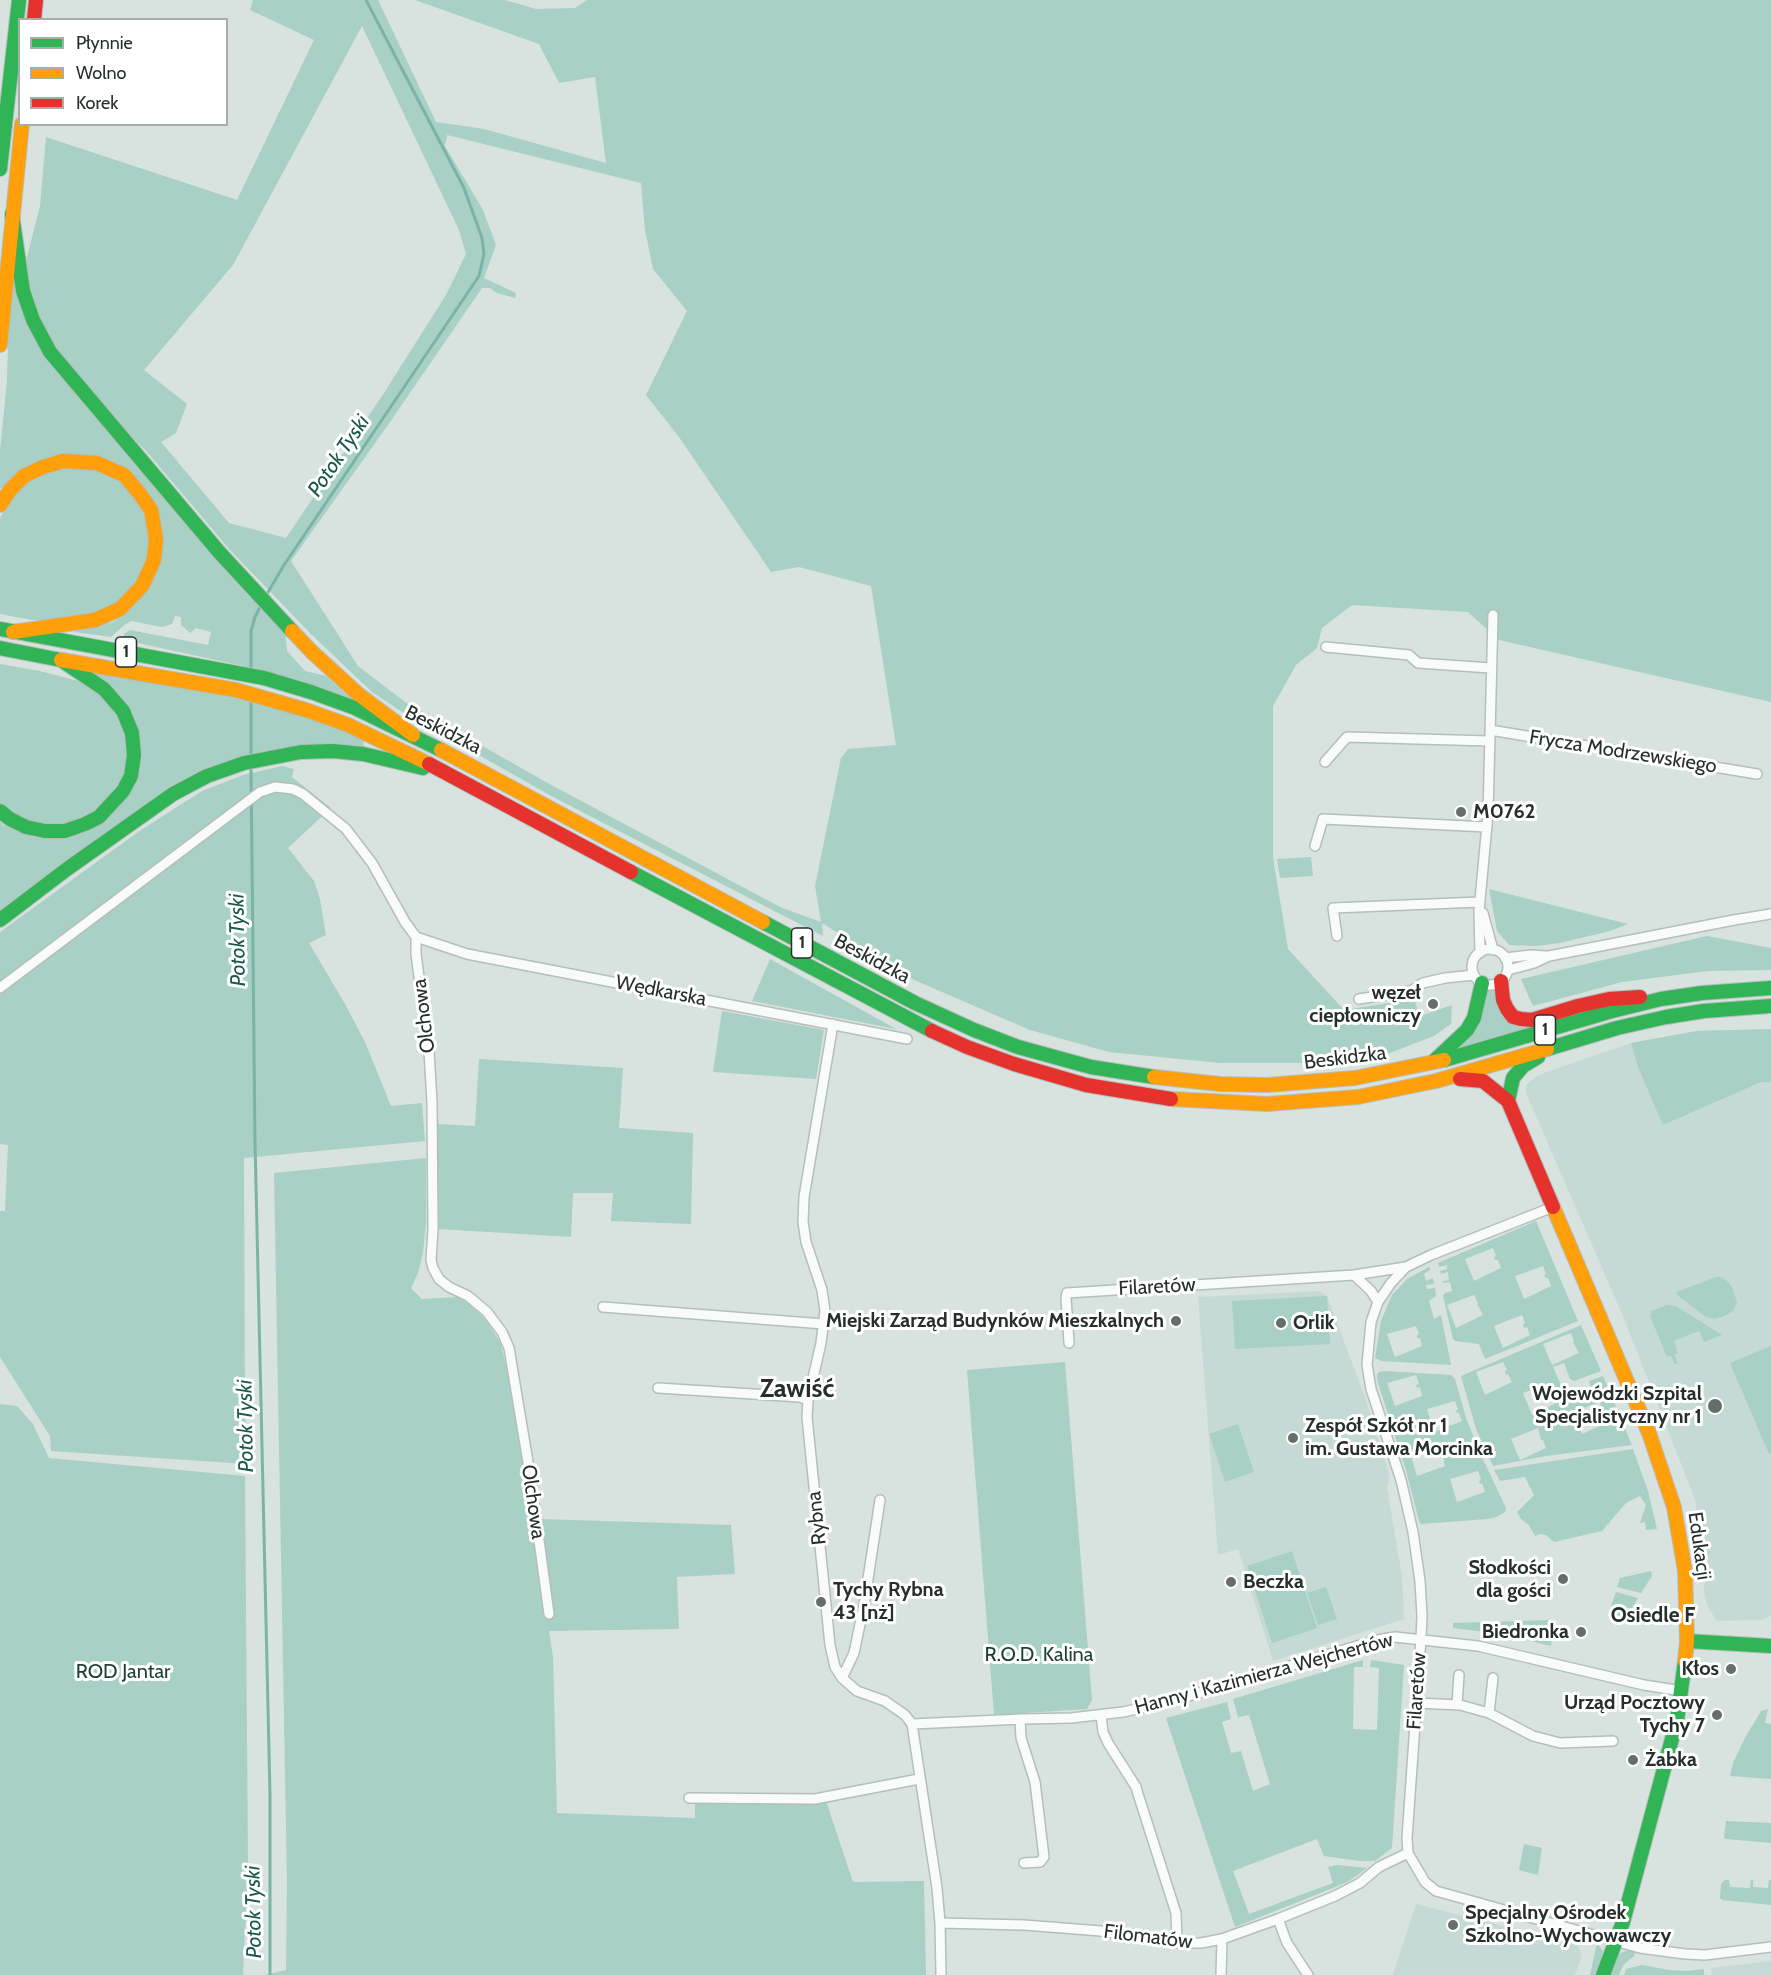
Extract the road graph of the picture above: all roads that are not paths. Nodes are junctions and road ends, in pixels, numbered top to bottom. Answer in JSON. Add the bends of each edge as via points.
{"nodes":[{"id":1,"x":19,"y":0,"type":"edge"},
{"id":2,"x":36,"y":0,"type":"edge"},
{"id":3,"x":34,"y":18,"type":"edge"},
{"id":4,"x":22,"y":126,"type":"edge"},
{"id":5,"x":0,"y":169,"type":"edge"},
{"id":6,"x":12,"y":214,"type":"junction"},
{"id":7,"x":0,"y":345,"type":"edge"},
{"id":8,"x":0,"y":505,"type":"edge"},
{"id":9,"x":1493,"y":615,"type":"dead end"},
{"id":10,"x":6,"y":631,"type":"edge"},
{"id":11,"x":1326,"y":646,"type":"dead end"},
{"id":12,"x":0,"y":648,"type":"edge"},
{"id":13,"x":62,"y":660,"type":"junction"},
{"id":14,"x":1491,"y":668,"type":"junction"},
{"id":15,"x":1490,"y":730,"type":"junction"},
{"id":16,"x":413,"y":735,"type":"junction"},
{"id":17,"x":1490,"y":741,"type":"junction"},
{"id":18,"x":1325,"y":762,"type":"dead end"},
{"id":19,"x":1757,"y":774,"type":"dead end"},
{"id":20,"x":451,"y":776,"type":"junction"},
{"id":21,"x":0,"y":811,"type":"edge"},
{"id":22,"x":1487,"y":826,"type":"junction"},
{"id":23,"x":1315,"y":846,"type":"dead end"},
{"id":24,"x":1480,"y":902,"type":"junction"},
{"id":25,"x":1771,"y":914,"type":"edge"},
{"id":26,"x":0,"y":920,"type":"edge"},
{"id":27,"x":1337,"y":936,"type":"dead end"},
{"id":28,"x":416,"y":937,"type":"junction"},
{"id":29,"x":1493,"y":950,"type":"junction"},
{"id":30,"x":1480,"y":952,"type":"junction"},
{"id":31,"x":1548,"y":956,"type":"junction"},
{"id":32,"x":1505,"y":958,"type":"junction"},
{"id":33,"x":1473,"y":964,"type":"junction"},
{"id":34,"x":1505,"y":976,"type":"junction"},
{"id":35,"x":1445,"y":978,"type":"junction"},
{"id":36,"x":1478,"y":979,"type":"junction"},
{"id":37,"x":0,"y":988,"type":"edge"},
{"id":38,"x":1771,"y":988,"type":"edge"},
{"id":39,"x":1359,"y":999,"type":"dead end"},
{"id":40,"x":1661,"y":999,"type":"junction"},
{"id":41,"x":1771,"y":1006,"type":"edge"},
{"id":42,"x":833,"y":1024,"type":"junction"},
{"id":43,"x":907,"y":1039,"type":"dead end"},
{"id":44,"x":1553,"y":1047,"type":"junction"},
{"id":45,"x":1430,"y":1064,"type":"junction"},
{"id":46,"x":1436,"y":1081,"type":"junction"},
{"id":47,"x":1508,"y":1101,"type":"junction"},
{"id":48,"x":1553,"y":1207,"type":"junction"},
{"id":49,"x":1406,"y":1267,"type":"junction"},
{"id":50,"x":1354,"y":1275,"type":"junction"},
{"id":51,"x":1378,"y":1302,"type":"junction"},
{"id":52,"x":603,"y":1307,"type":"dead end"},
{"id":53,"x":824,"y":1324,"type":"junction"},
{"id":54,"x":1069,"y":1343,"type":"dead end"},
{"id":55,"x":658,"y":1388,"type":"dead end"},
{"id":56,"x":808,"y":1400,"type":"junction"},
{"id":57,"x":880,"y":1500,"type":"dead end"},
{"id":58,"x":549,"y":1614,"type":"dead end"},
{"id":59,"x":1421,"y":1639,"type":"junction"},
{"id":60,"x":1687,"y":1641,"type":"junction"},
{"id":61,"x":1771,"y":1647,"type":"edge"},
{"id":62,"x":1459,"y":1675,"type":"dead end"},
{"id":63,"x":842,"y":1678,"type":"junction"},
{"id":64,"x":1493,"y":1678,"type":"dead end"},
{"id":65,"x":1682,"y":1691,"type":"junction"},
{"id":66,"x":1416,"y":1703,"type":"junction"},
{"id":67,"x":1457,"y":1705,"type":"junction"},
{"id":68,"x":1490,"y":1713,"type":"junction"},
{"id":69,"x":1101,"y":1715,"type":"junction"},
{"id":70,"x":1020,"y":1719,"type":"junction"},
{"id":71,"x":912,"y":1724,"type":"junction"},
{"id":72,"x":1613,"y":1741,"type":"dead end"},
{"id":73,"x":919,"y":1779,"type":"junction"},
{"id":74,"x":689,"y":1798,"type":"dead end"},
{"id":75,"x":1408,"y":1853,"type":"junction"},
{"id":76,"x":1024,"y":1863,"type":"dead end"},
{"id":77,"x":1278,"y":1919,"type":"junction"},
{"id":78,"x":940,"y":1923,"type":"junction"},
{"id":79,"x":1222,"y":1939,"type":"junction"},
{"id":80,"x":1617,"y":1942,"type":"junction"},
{"id":81,"x":1177,"y":1943,"type":"junction"},
{"id":82,"x":1771,"y":1947,"type":"edge"},
{"id":83,"x":941,"y":1975,"type":"edge"},
{"id":84,"x":1221,"y":1975,"type":"edge"},
{"id":85,"x":1308,"y":1975,"type":"edge"},
{"id":86,"x":1604,"y":1975,"type":"edge"}],
"edges":[{"from":1,"to":5,"type":"main road"},
{"from":2,"to":3,"type":"main road"},
{"from":4,"to":6,"type":"main road"},
{"from":6,"to":7,"type":"main road"},
{"from":6,"to":16,"type":"main road","via":[[23,291],[50,352],[274,612],[331,670]]},
{"from":8,"to":10,"type":"main road","via":[[24,476],[43,467],[63,461],[97,463],[124,475],[140,494],[151,510],[156,538],[154,560],[142,586],[120,609],[95,620]]},
{"from":9,"to":14,"type":"street"},
{"from":10,"to":16,"type":"main road","name":"Beskidzka","number":"1","via":[[264,678],[355,708]]},
{"from":11,"to":14,"type":"street","via":[[1409,654],[1418,663]]},
{"from":12,"to":13,"type":"main road","name":"Beskidzka","number":"1"},
{"from":13,"to":20,"type":"main road","name":"Beskidzka","number":"1","via":[[264,697],[348,725]]},
{"from":13,"to":21,"type":"main road","via":[[104,688],[123,711],[132,733],[131,776],[99,817],[65,831],[26,827]]},
{"from":14,"to":15,"type":"street"},
{"from":15,"to":17,"type":"street"},
{"from":15,"to":19,"type":"street","name":"Frycza Modrzewskiego"},
{"from":16,"to":45,"type":"main road","name":"Beskidzka","number":"1","via":[[915,1003],[1018,1047],[1123,1074],[1220,1084],[1313,1083]]},
{"from":17,"to":18,"type":"street","via":[[1347,737]]},
{"from":17,"to":22,"type":"street"},
{"from":20,"to":26,"type":"main road","via":[[397,760],[333,752],[302,752],[244,763],[173,794]]},
{"from":20,"to":46,"type":"main road","name":"Beskidzka","number":"1","via":[[907,1019],[1014,1064],[1121,1092],[1220,1103],[1315,1101]]},
{"from":22,"to":23,"type":"street","via":[[1323,819]]},
{"from":22,"to":24,"type":"street"},
{"from":24,"to":27,"type":"street","via":[[1333,908]]},
{"from":24,"to":29,"type":"street"},
{"from":24,"to":30,"type":"street"},
{"from":25,"to":31,"type":"street"},
{"from":28,"to":37,"type":"street","via":[[372,863],[346,829],[303,794],[275,787],[260,792],[235,810]]},
{"from":28,"to":42,"type":"street","name":"Wędkarska","via":[[467,954]]},
{"from":28,"to":58,"type":"street","name":"Olchowa","via":[[432,1102],[431,1260],[439,1279],[487,1312],[509,1348]]},
{"from":29,"to":30,"type":"street"},
{"from":29,"to":32,"type":"street"},
{"from":30,"to":33,"type":"street"},
{"from":31,"to":32,"type":"street"},
{"from":31,"to":34,"type":"street"},
{"from":32,"to":34,"type":"street"},
{"from":33,"to":35,"type":"street"},
{"from":33,"to":36,"type":"street"},
{"from":34,"to":36,"type":"street","via":[[1492,985]]},
{"from":34,"to":40,"type":"main road","via":[[1503,1000],[1513,1017],[1521,1019],[1532,1020],[1610,999]]},
{"from":35,"to":36,"type":"street"},
{"from":35,"to":39,"type":"street","via":[[1423,983],[1411,991]]},
{"from":36,"to":45,"type":"main road","via":[[1479,1002],[1467,1030]]},
{"from":38,"to":40,"type":"main road","name":"Beskidzka","number":"1"},
{"from":40,"to":45,"type":"main road","name":"Beskidzka","number":"1"},
{"from":41,"to":44,"type":"main road","name":"Beskidzka","number":"1","via":[[1666,1017]]},
{"from":42,"to":43,"type":"street","name":"Wędkarska"},
{"from":42,"to":53,"type":"street","name":"Rybna","via":[[803,1208],[805,1236],[824,1302]]},
{"from":44,"to":46,"type":"main road","name":"Beskidzka","number":"1"},
{"from":44,"to":47,"type":"main road","via":[[1523,1066],[1513,1078]]},
{"from":46,"to":47,"type":"main road","via":[[1483,1081]]},
{"from":47,"to":48,"type":"main road","name":"Edukacji"},
{"from":48,"to":49,"type":"street","name":"Filaretów"},
{"from":48,"to":60,"type":"main road","name":"Edukacji","via":[[1667,1484],[1685,1571]]},
{"from":49,"to":50,"type":"street","name":"Filaretów"},
{"from":49,"to":51,"type":"street","name":"Filaretów"},
{"from":50,"to":51,"type":"street"},
{"from":50,"to":54,"type":"street","name":"Filaretów","via":[[1067,1293]]},
{"from":51,"to":59,"type":"street","name":"Filaretów","via":[[1371,1322],[1367,1365],[1413,1532],[1421,1588]]},
{"from":52,"to":53,"type":"street"},
{"from":53,"to":56,"type":"street","name":"Rybna"},
{"from":55,"to":56,"type":"street"},
{"from":56,"to":63,"type":"street","name":"Rybna","via":[[808,1435],[831,1645],[835,1667]]},
{"from":57,"to":63,"type":"street","via":[[854,1653]]},
{"from":59,"to":65,"type":"street","name":"Hanny i Kazimierza Wejchertów","via":[[1509,1652]]},
{"from":59,"to":66,"type":"street","name":"Filaretów"},
{"from":59,"to":69,"type":"street","name":"Hanny i Kazimierza Wejchertów","via":[[1377,1640],[1169,1702]]},
{"from":60,"to":61,"type":"main road"},
{"from":60,"to":65,"type":"main road","name":"Edukacji"},
{"from":62,"to":67,"type":"street"},
{"from":63,"to":71,"type":"street","via":[[857,1691],[885,1701],[905,1714]]},
{"from":64,"to":68,"type":"street"},
{"from":65,"to":80,"type":"main road","name":"Edukacji"},
{"from":66,"to":67,"type":"street"},
{"from":66,"to":75,"type":"street","name":"Filaretów"},
{"from":67,"to":68,"type":"street"},
{"from":68,"to":72,"type":"street","via":[[1533,1736],[1560,1743]]},
{"from":69,"to":70,"type":"street","name":"Hanny i Kazimierza Wejchertów"},
{"from":69,"to":81,"type":"street","via":[[1108,1743],[1136,1787],[1176,1913]]},
{"from":70,"to":71,"type":"street","name":"Hanny i Kazimierza Wejchertów"},
{"from":70,"to":76,"type":"street","via":[[1021,1738],[1035,1782],[1044,1857],[1040,1862]]},
{"from":71,"to":73,"type":"street"},
{"from":73,"to":74,"type":"street","via":[[815,1799]]},
{"from":73,"to":78,"type":"street"},
{"from":75,"to":77,"type":"street","name":"Filomatów","via":[[1378,1867],[1360,1883]]},
{"from":75,"to":80,"type":"street","via":[[1425,1882],[1436,1891]]},
{"from":77,"to":79,"type":"street","name":"Filomatów"},
{"from":77,"to":85,"type":"street","via":[[1287,1943]]},
{"from":78,"to":81,"type":"street","name":"Filomatów","via":[[1101,1931]]},
{"from":78,"to":83,"type":"street"},
{"from":79,"to":81,"type":"street","name":"Filomatów"},
{"from":79,"to":84,"type":"street"},
{"from":80,"to":82,"type":"street","via":[[1685,1954]]},
{"from":80,"to":86,"type":"main road","name":"Edukacji"}]}
